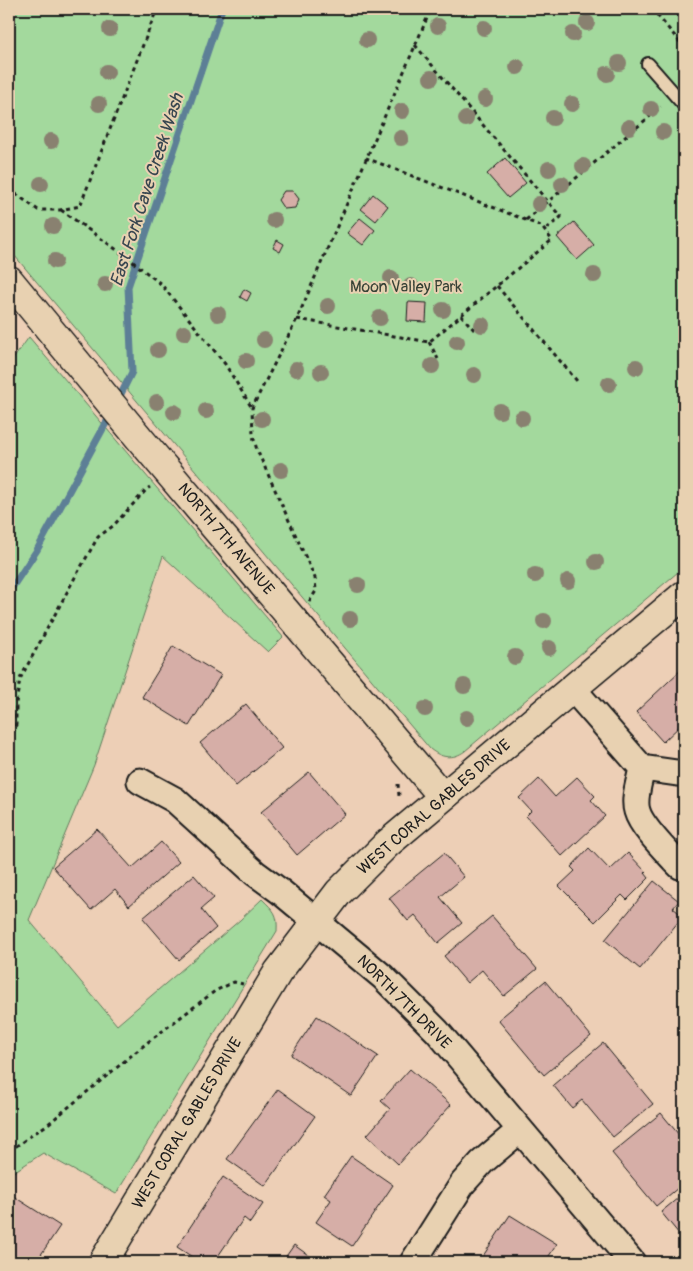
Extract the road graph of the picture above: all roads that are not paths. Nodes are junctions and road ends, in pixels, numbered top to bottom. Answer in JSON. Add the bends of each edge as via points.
{"nodes":[{"id":1,"x":648,"y":64,"type":"dead end"},
{"id":2,"x":684,"y":104,"type":"edge"},
{"id":3,"x":9,"y":280,"type":"edge"},
{"id":4,"x":684,"y":595,"type":"edge"},
{"id":5,"x":573,"y":689,"type":"junction"},
{"id":6,"x":642,"y":768,"type":"junction"},
{"id":7,"x":684,"y":774,"type":"edge"},
{"id":8,"x":140,"y":781,"type":"dead end"},
{"id":9,"x":443,"y":797,"type":"junction"},
{"id":10,"x":684,"y":866,"type":"edge"},
{"id":11,"x":316,"y":922,"type":"junction"},
{"id":12,"x":520,"y":1130,"type":"junction"},
{"id":13,"x":103,"y":1262,"type":"edge"},
{"id":14,"x":413,"y":1262,"type":"edge"},
{"id":15,"x":632,"y":1262,"type":"edge"}],
"edges":[{"from":1,"to":2,"type":"lane"},
{"from":3,"to":9,"type":"street","name":"NORTH 7TH AVENUE"},
{"from":4,"to":5,"type":"street","name":"WEST CORAL GABLES DRIVE"},
{"from":5,"to":6,"type":"street"},
{"from":5,"to":9,"type":"street","name":"WEST CORAL GABLES DRIVE"},
{"from":6,"to":7,"type":"street"},
{"from":6,"to":10,"type":"street","via":[[637,812],[675,862]]},
{"from":8,"to":11,"type":"street","name":"NORTH 7TH DRIVE","via":[[175,800],[255,873]]},
{"from":9,"to":11,"type":"street","name":"WEST CORAL GABLES DRIVE","via":[[364,866]]},
{"from":11,"to":12,"type":"street","name":"NORTH 7TH DRIVE","via":[[383,977],[437,1031]]},
{"from":11,"to":13,"type":"street","name":"WEST CORAL GABLES DRIVE","via":[[278,972]]},
{"from":12,"to":14,"type":"street","via":[[463,1182]]},
{"from":12,"to":15,"type":"street","name":"NORTH 7TH DRIVE"}]}
